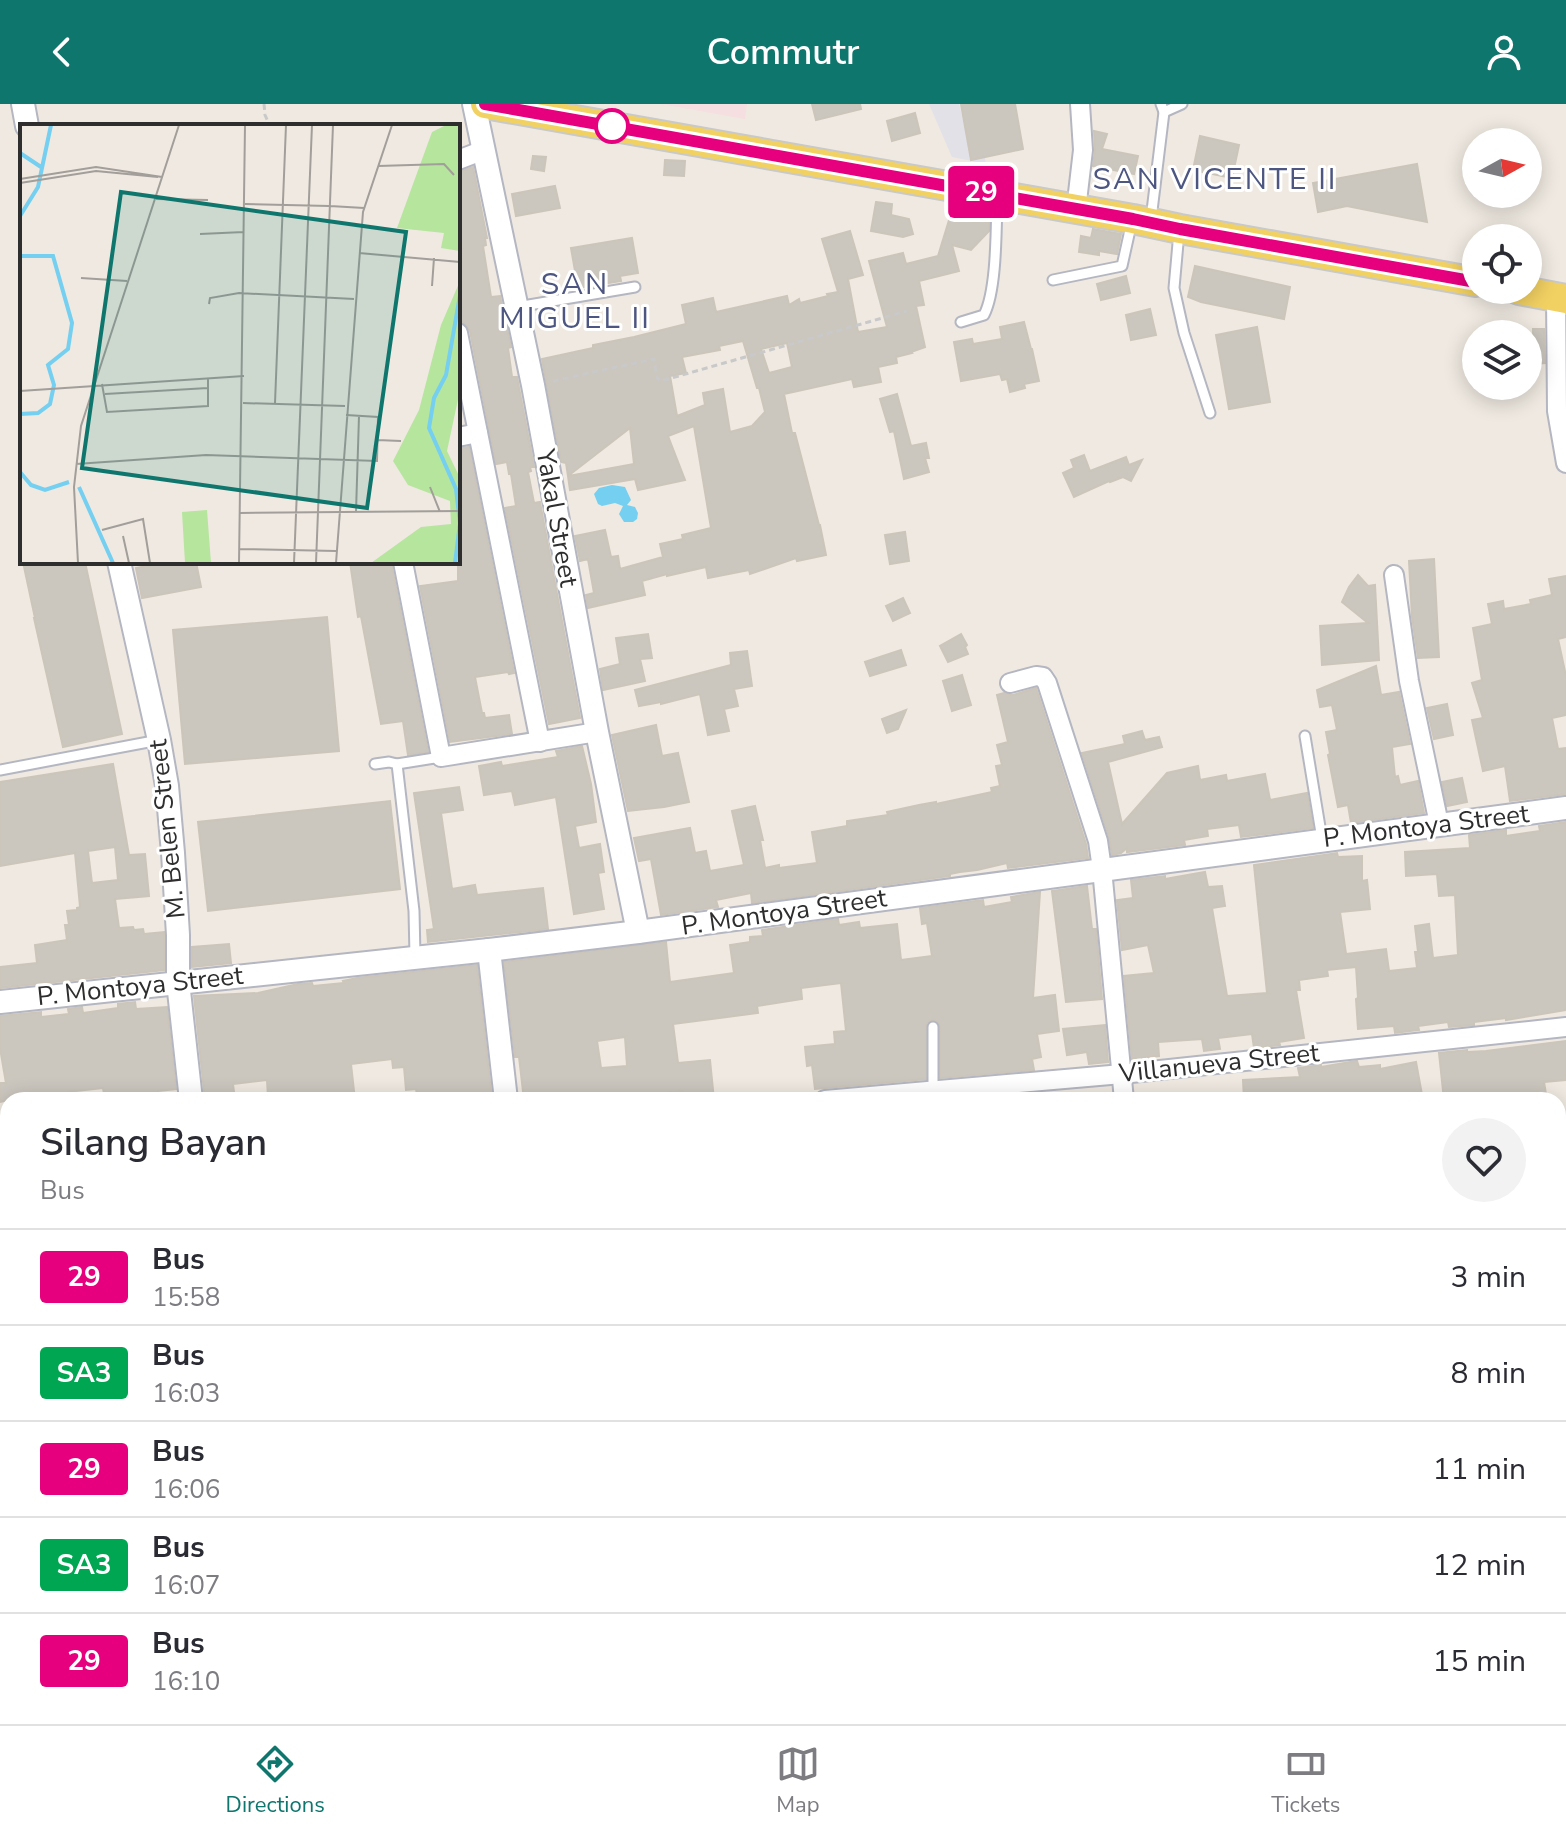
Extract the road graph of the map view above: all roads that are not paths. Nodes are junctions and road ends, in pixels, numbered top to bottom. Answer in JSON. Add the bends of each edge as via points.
{"nodes":[{"id":1,"x":23,"y":104,"type":"edge"},
{"id":2,"x":474,"y":104,"type":"edge"},
{"id":3,"x":485,"y":104,"type":"edge"},
{"id":4,"x":1080,"y":104,"type":"edge"},
{"id":5,"x":1182,"y":104,"type":"edge"},
{"id":6,"x":1162,"y":108,"type":"edge"},
{"id":7,"x":27,"y":124,"type":"edge"},
{"id":8,"x":484,"y":150,"type":"junction"},
{"id":9,"x":460,"y":159,"type":"edge"},
{"id":10,"x":997,"y":195,"type":"junction"},
{"id":11,"x":1076,"y":210,"type":"junction"},
{"id":12,"x":1141,"y":221,"type":"junction"},
{"id":13,"x":1180,"y":229,"type":"junction"},
{"id":14,"x":1462,"y":279,"type":"edge"},
{"id":15,"x":1053,"y":280,"type":"dead end"},
{"id":16,"x":635,"y":287,"type":"dead end"},
{"id":17,"x":1561,"y":298,"type":"edge"},
{"id":18,"x":517,"y":307,"type":"junction"},
{"id":19,"x":961,"y":322,"type":"dead end"},
{"id":20,"x":460,"y":343,"type":"edge"},
{"id":21,"x":1210,"y":413,"type":"dead end"},
{"id":22,"x":478,"y":433,"type":"junction"},
{"id":23,"x":460,"y":437,"type":"edge"},
{"id":24,"x":1566,"y":463,"type":"edge"},
{"id":25,"x":119,"y":564,"type":"edge"},
{"id":26,"x":403,"y":564,"type":"edge"},
{"id":27,"x":1394,"y":575,"type":"dead end"},
{"id":28,"x":1010,"y":683,"type":"dead end"},
{"id":29,"x":597,"y":732,"type":"junction"},
{"id":30,"x":1305,"y":736,"type":"dead end"},
{"id":31,"x":159,"y":740,"type":"junction"},
{"id":32,"x":540,"y":742,"type":"junction"},
{"id":33,"x":441,"y":757,"type":"junction"},
{"id":34,"x":375,"y":764,"type":"dead end"},
{"id":35,"x":397,"y":764,"type":"junction"},
{"id":36,"x":0,"y":770,"type":"edge"},
{"id":37,"x":1566,"y":808,"type":"edge"},
{"id":38,"x":1439,"y":824,"type":"junction"},
{"id":39,"x":1322,"y":839,"type":"junction"},
{"id":40,"x":1102,"y":869,"type":"junction"},
{"id":41,"x":638,"y":932,"type":"junction"},
{"id":42,"x":489,"y":950,"type":"junction"},
{"id":43,"x":415,"y":956,"type":"junction"},
{"id":44,"x":178,"y":982,"type":"junction"},
{"id":45,"x":0,"y":1002,"type":"edge"},
{"id":46,"x":933,"y":1027,"type":"dead end"},
{"id":47,"x":1566,"y":1027,"type":"edge"},
{"id":48,"x":1122,"y":1074,"type":"junction"},
{"id":49,"x":933,"y":1090,"type":"junction"},
{"id":50,"x":190,"y":1092,"type":"edge"},
{"id":51,"x":505,"y":1092,"type":"edge"},
{"id":52,"x":911,"y":1092,"type":"edge"},
{"id":53,"x":1123,"y":1092,"type":"edge"}],
"edges":[{"from":1,"to":7,"type":"street"},
{"from":2,"to":8,"type":"street","name":"Yakal Street"},
{"from":3,"to":10,"type":"main road"},
{"from":4,"to":11,"type":"street","via":[[1083,150]]},
{"from":5,"to":6,"type":"lane"},
{"from":6,"to":12,"type":"lane"},
{"from":8,"to":9,"type":"street"},
{"from":8,"to":18,"type":"street","name":"Yakal Street"},
{"from":10,"to":11,"type":"main road"},
{"from":10,"to":19,"type":"lane","via":[[987,309],[984,315]]},
{"from":11,"to":12,"type":"main road"},
{"from":12,"to":13,"type":"main road"},
{"from":12,"to":15,"type":"lane","via":[[1122,266]]},
{"from":13,"to":14,"type":"main road"},
{"from":13,"to":21,"type":"lane","via":[[1174,288]]},
{"from":16,"to":18,"type":"lane"},
{"from":17,"to":24,"type":"street","via":[[1557,411]]},
{"from":18,"to":29,"type":"street","name":"Yakal Street"},
{"from":20,"to":22,"type":"street"},
{"from":22,"to":23,"type":"street"},
{"from":22,"to":32,"type":"street"},
{"from":25,"to":31,"type":"street","name":"M. Belen Street"},
{"from":26,"to":33,"type":"street"},
{"from":27,"to":38,"type":"street","via":[[1409,681]]},
{"from":28,"to":40,"type":"street","via":[[1036,676],[1047,683],[1093,821]]},
{"from":29,"to":32,"type":"street"},
{"from":29,"to":41,"type":"street","name":"Yakal Street"},
{"from":30,"to":39,"type":"lane"},
{"from":31,"to":36,"type":"lane"},
{"from":31,"to":44,"type":"street","name":"M. Belen Street","via":[[173,853]]},
{"from":32,"to":33,"type":"street"},
{"from":33,"to":35,"type":"lane"},
{"from":34,"to":35,"type":"lane"},
{"from":35,"to":43,"type":"lane"},
{"from":37,"to":38,"type":"street","name":"P. Montoya Street"},
{"from":38,"to":39,"type":"street","name":"P. Montoya Street"},
{"from":39,"to":40,"type":"street","name":"P. Montoya Street"},
{"from":40,"to":41,"type":"street","name":"P. Montoya Street"},
{"from":40,"to":48,"type":"street"},
{"from":41,"to":42,"type":"street","name":"P. Montoya Street"},
{"from":42,"to":43,"type":"street","name":"P. Montoya Street"},
{"from":42,"to":51,"type":"street"},
{"from":43,"to":44,"type":"street","name":"P. Montoya Street"},
{"from":44,"to":45,"type":"street","name":"P. Montoya Street"},
{"from":44,"to":50,"type":"street","name":"M. Belen Street"},
{"from":46,"to":49,"type":"lane"},
{"from":47,"to":48,"type":"street","name":"Villanueva Street"},
{"from":48,"to":49,"type":"street","name":"Villanueva Street"},
{"from":48,"to":53,"type":"street"},
{"from":49,"to":52,"type":"street","name":"Villanueva Street"}]}
